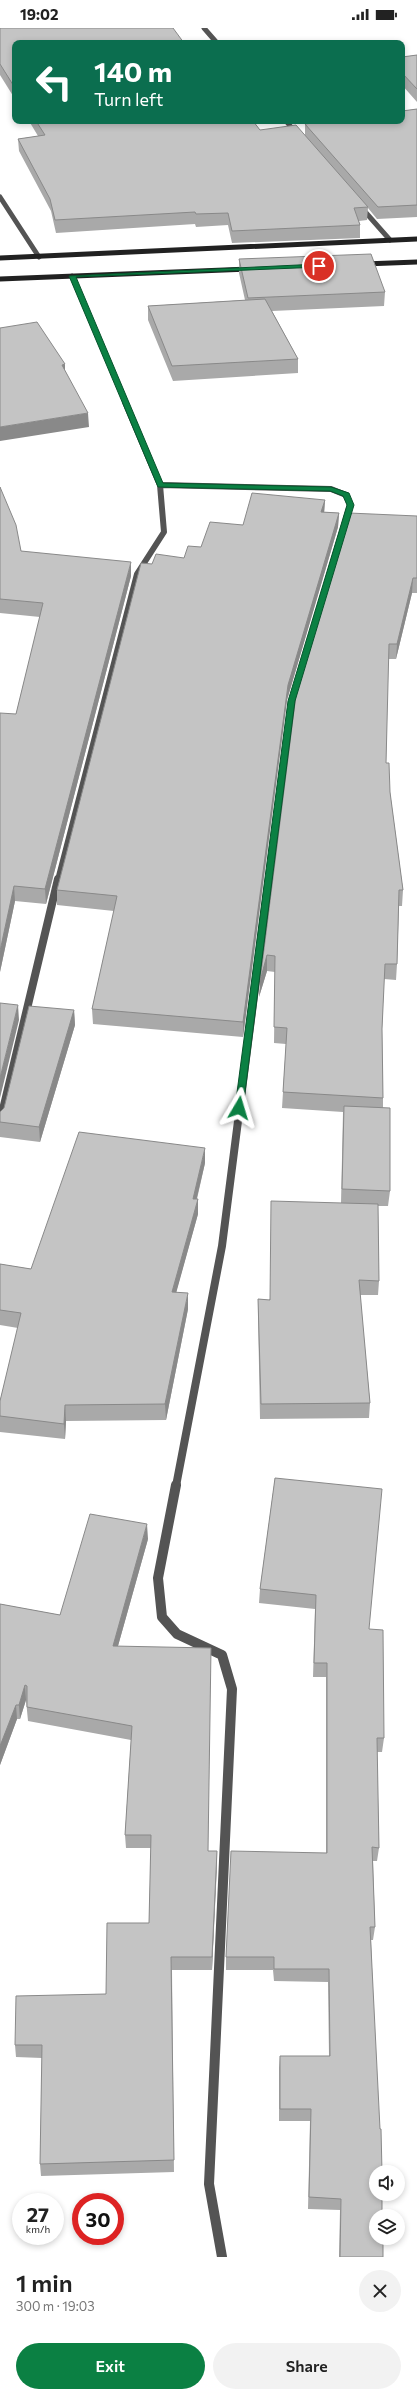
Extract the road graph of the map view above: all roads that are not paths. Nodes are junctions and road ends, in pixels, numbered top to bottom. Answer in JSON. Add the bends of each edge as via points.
{"nodes":[{"id":1,"x":204,"y":28,"type":"edge"},
{"id":2,"x":214,"y":40,"type":"edge"},
{"id":3,"x":288,"y":124,"type":"edge"},
{"id":4,"x":301,"y":139,"type":"edge"},
{"id":5,"x":0,"y":197,"type":"edge"},
{"id":6,"x":354,"y":198,"type":"edge"},
{"id":7,"x":417,"y":239,"type":"edge"},
{"id":8,"x":390,"y":240,"type":"junction"},
{"id":9,"x":39,"y":257,"type":"junction"},
{"id":10,"x":0,"y":258,"type":"edge"},
{"id":11,"x":417,"y":262,"type":"edge"},
{"id":12,"x":357,"y":264,"type":"edge"},
{"id":13,"x":254,"y":268,"type":"edge"},
{"id":14,"x":72,"y":276,"type":"junction"},
{"id":15,"x":0,"y":279,"type":"edge"},
{"id":16,"x":160,"y":485,"type":"junction"},
{"id":17,"x":0,"y":1122,"type":"edge"},
{"id":18,"x":222,"y":2257,"type":"edge"}],
"edges":[{"from":1,"to":2,"type":"street"},
{"from":3,"to":4,"type":"street"},
{"from":5,"to":9,"type":"street"},
{"from":6,"to":8,"type":"street"},
{"from":7,"to":8,"type":"street"},
{"from":8,"to":9,"type":"street"},
{"from":9,"to":10,"type":"street"},
{"from":11,"to":12,"type":"street"},
{"from":13,"to":14,"type":"street"},
{"from":14,"to":15,"type":"street"},
{"from":14,"to":16,"type":"street"},
{"from":16,"to":17,"type":"street","via":[[164,532],[137,574],[55,890]]},
{"from":16,"to":18,"type":"street","via":[[331,489],[346,495],[350,505],[292,701],[222,1246],[158,1578],[162,1617],[177,1634],[222,1655],[232,1689],[209,2184]]}]}
